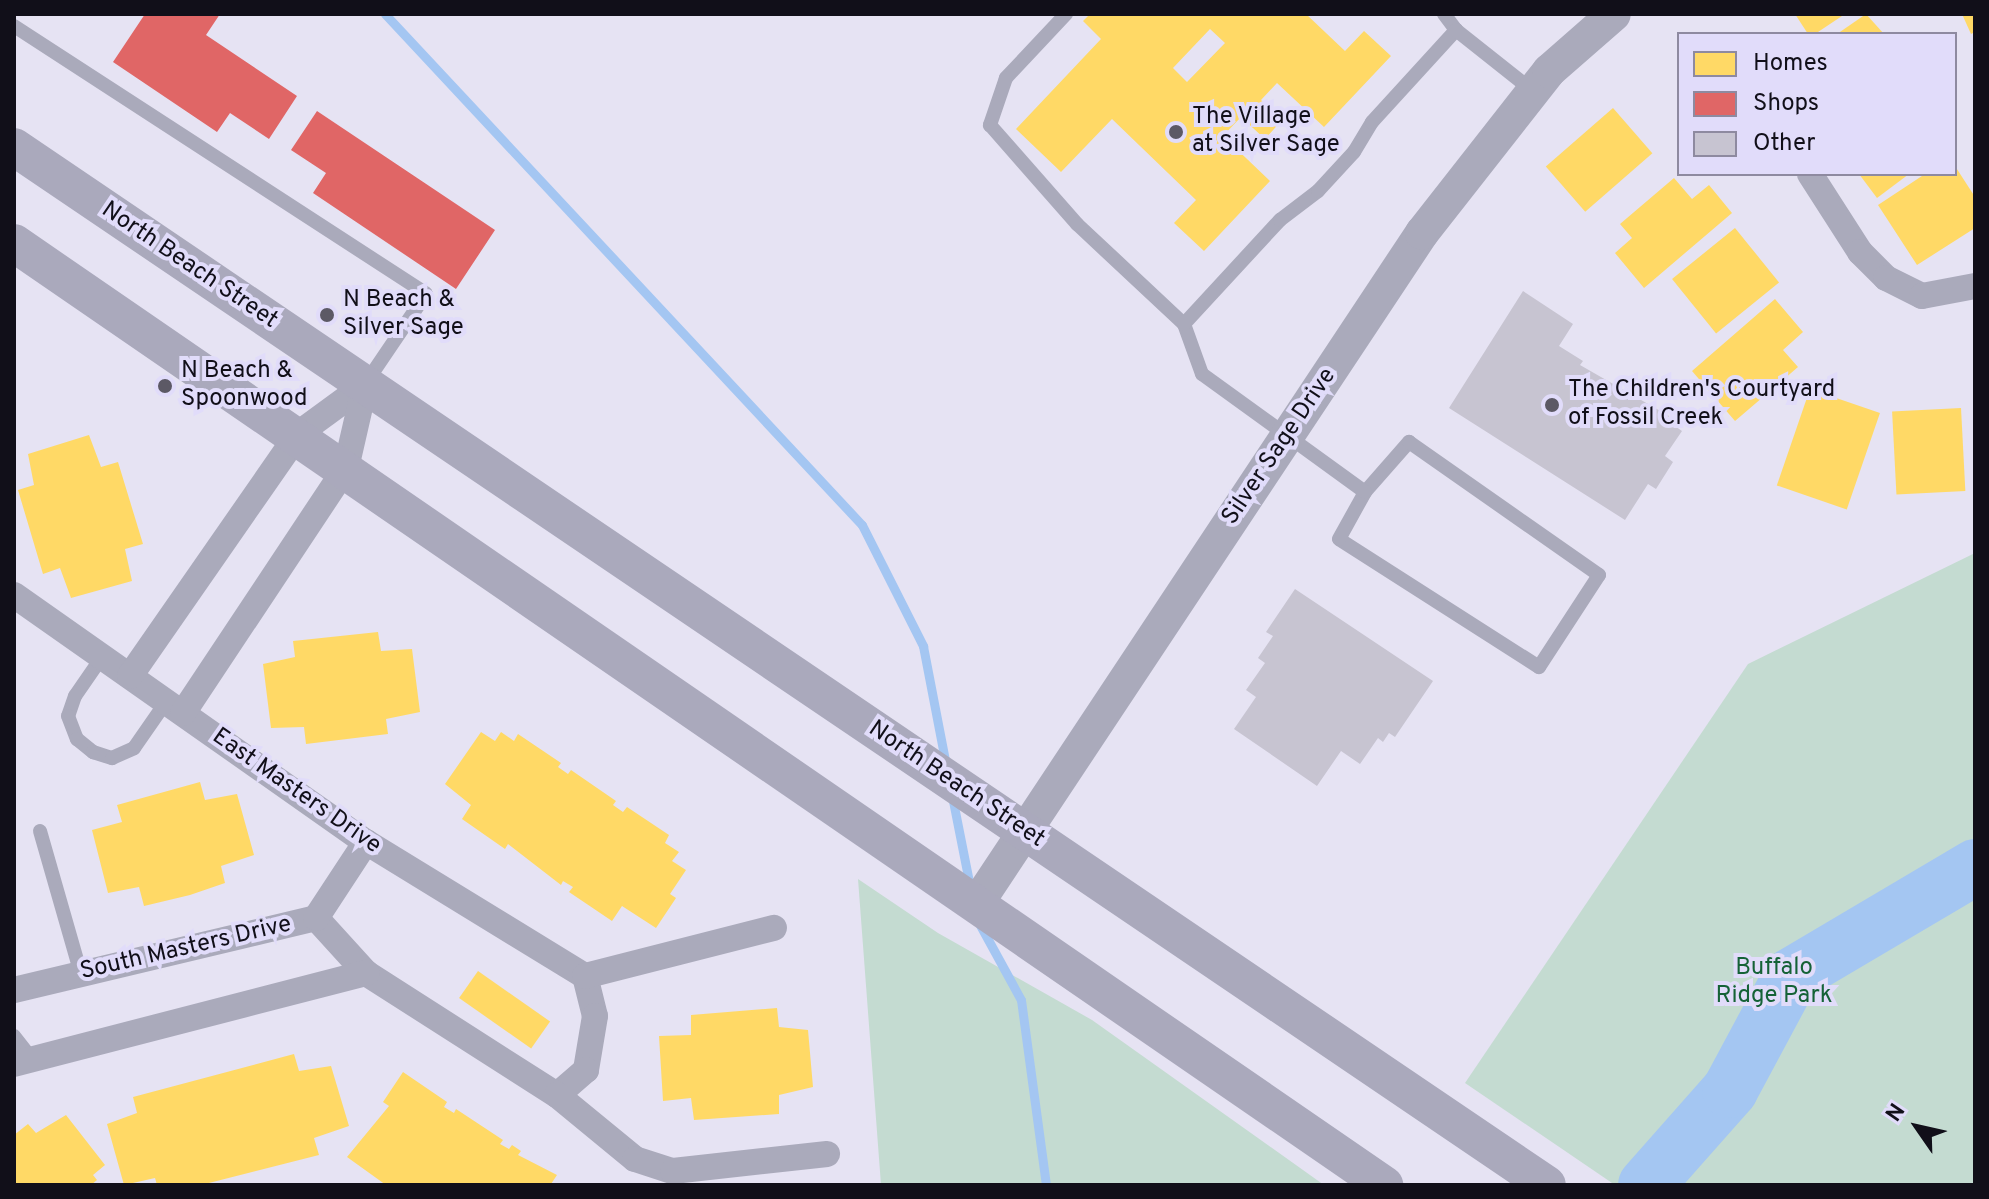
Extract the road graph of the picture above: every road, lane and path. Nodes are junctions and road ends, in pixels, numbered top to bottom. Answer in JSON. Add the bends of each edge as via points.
{"nodes":[{"id":1,"x":1066,"y":14,"type":"edge"},
{"id":2,"x":1444,"y":14,"type":"edge"},
{"id":3,"x":1614,"y":14,"type":"edge"},
{"id":4,"x":14,"y":26,"type":"edge"},
{"id":5,"x":1456,"y":30,"type":"junction"},
{"id":6,"x":1533,"y":91,"type":"junction"},
{"id":7,"x":14,"y":147,"type":"edge"},
{"id":8,"x":1811,"y":176,"type":"edge"},
{"id":9,"x":14,"y":243,"type":"edge"},
{"id":10,"x":1975,"y":286,"type":"edge"},
{"id":11,"x":1184,"y":324,"type":"junction"},
{"id":12,"x":365,"y":385,"type":"junction"},
{"id":13,"x":298,"y":434,"type":"junction"},
{"id":14,"x":1286,"y":438,"type":"junction"},
{"id":15,"x":346,"y":468,"type":"junction"},
{"id":16,"x":1365,"y":492,"type":"junction"},
{"id":17,"x":14,"y":595,"type":"edge"},
{"id":18,"x":102,"y":657,"type":"junction"},
{"id":19,"x":130,"y":676,"type":"junction"},
{"id":20,"x":174,"y":707,"type":"junction"},
{"id":21,"x":40,"y":831,"type":"dead end"},
{"id":22,"x":1025,"y":832,"type":"junction"},
{"id":23,"x":366,"y":842,"type":"junction"},
{"id":24,"x":976,"y":905,"type":"junction"},
{"id":25,"x":316,"y":918,"type":"junction"},
{"id":26,"x":774,"y":928,"type":"dead end"},
{"id":27,"x":366,"y":973,"type":"junction"},
{"id":28,"x":81,"y":974,"type":"junction"},
{"id":29,"x":585,"y":976,"type":"junction"},
{"id":30,"x":14,"y":990,"type":"edge"},
{"id":31,"x":14,"y":1036,"type":"edge"},
{"id":32,"x":22,"y":1061,"type":"edge"},
{"id":33,"x":557,"y":1095,"type":"junction"},
{"id":34,"x":827,"y":1154,"type":"dead end"},
{"id":35,"x":1369,"y":1174,"type":"edge"},
{"id":36,"x":1547,"y":1185,"type":"edge"}],
"edges":[{"from":1,"to":11,"type":"lane","via":[[1006,78],[990,125],[1077,224]]},
{"from":2,"to":5,"type":"lane"},
{"from":3,"to":6,"type":"street","name":"Silver Sage Drive"},
{"from":4,"to":12,"type":"lane","via":[[426,294]]},
{"from":5,"to":6,"type":"lane"},
{"from":5,"to":11,"type":"lane","via":[[1318,191],[1280,220]]},
{"from":6,"to":14,"type":"street","name":"Silver Sage Drive","via":[[1422,233]]},
{"from":7,"to":12,"type":"main road","name":"North Beach Street"},
{"from":8,"to":10,"type":"street","via":[[1860,252],[1899,287],[1922,296]]},
{"from":9,"to":13,"type":"main road"},
{"from":11,"to":14,"type":"lane","via":[[1202,374]]},
{"from":12,"to":13,"type":"street"},
{"from":12,"to":15,"type":"street"},
{"from":12,"to":22,"type":"main road","name":"North Beach Street"},
{"from":13,"to":15,"type":"main road"},
{"from":13,"to":19,"type":"street"},
{"from":14,"to":16,"type":"lane"},
{"from":14,"to":22,"type":"street","name":"Silver Sage Drive"},
{"from":15,"to":20,"type":"street"},
{"from":15,"to":24,"type":"main road"},
{"from":16,"to":16,"type":"lane","via":[[1339,539],[1539,667],[1599,575],[1409,442]]},
{"from":17,"to":18,"type":"street","name":"East Masters Drive"},
{"from":18,"to":19,"type":"street","name":"East Masters Drive"},
{"from":18,"to":20,"type":"lane","via":[[68,716],[77,739],[93,752],[112,758],[134,748]]},
{"from":19,"to":20,"type":"street","name":"East Masters Drive"},
{"from":20,"to":23,"type":"street","name":"East Masters Drive"},
{"from":21,"to":28,"type":"lane"},
{"from":22,"to":24,"type":"street","name":"Silver Sage Drive"},
{"from":22,"to":36,"type":"main road","name":"North Beach Street"},
{"from":23,"to":25,"type":"street","name":"South Masters Drive"},
{"from":23,"to":29,"type":"street","name":"East Masters Drive"},
{"from":24,"to":35,"type":"main road"},
{"from":25,"to":27,"type":"street"},
{"from":25,"to":28,"type":"street","name":"South Masters Drive"},
{"from":26,"to":29,"type":"street"},
{"from":27,"to":32,"type":"street"},
{"from":27,"to":33,"type":"street"},
{"from":28,"to":30,"type":"street","name":"South Masters Drive"},
{"from":29,"to":33,"type":"street","via":[[595,1016],[586,1070]]},
{"from":31,"to":32,"type":"lane"},
{"from":33,"to":34,"type":"street","via":[[635,1159],[673,1171]]}]}
